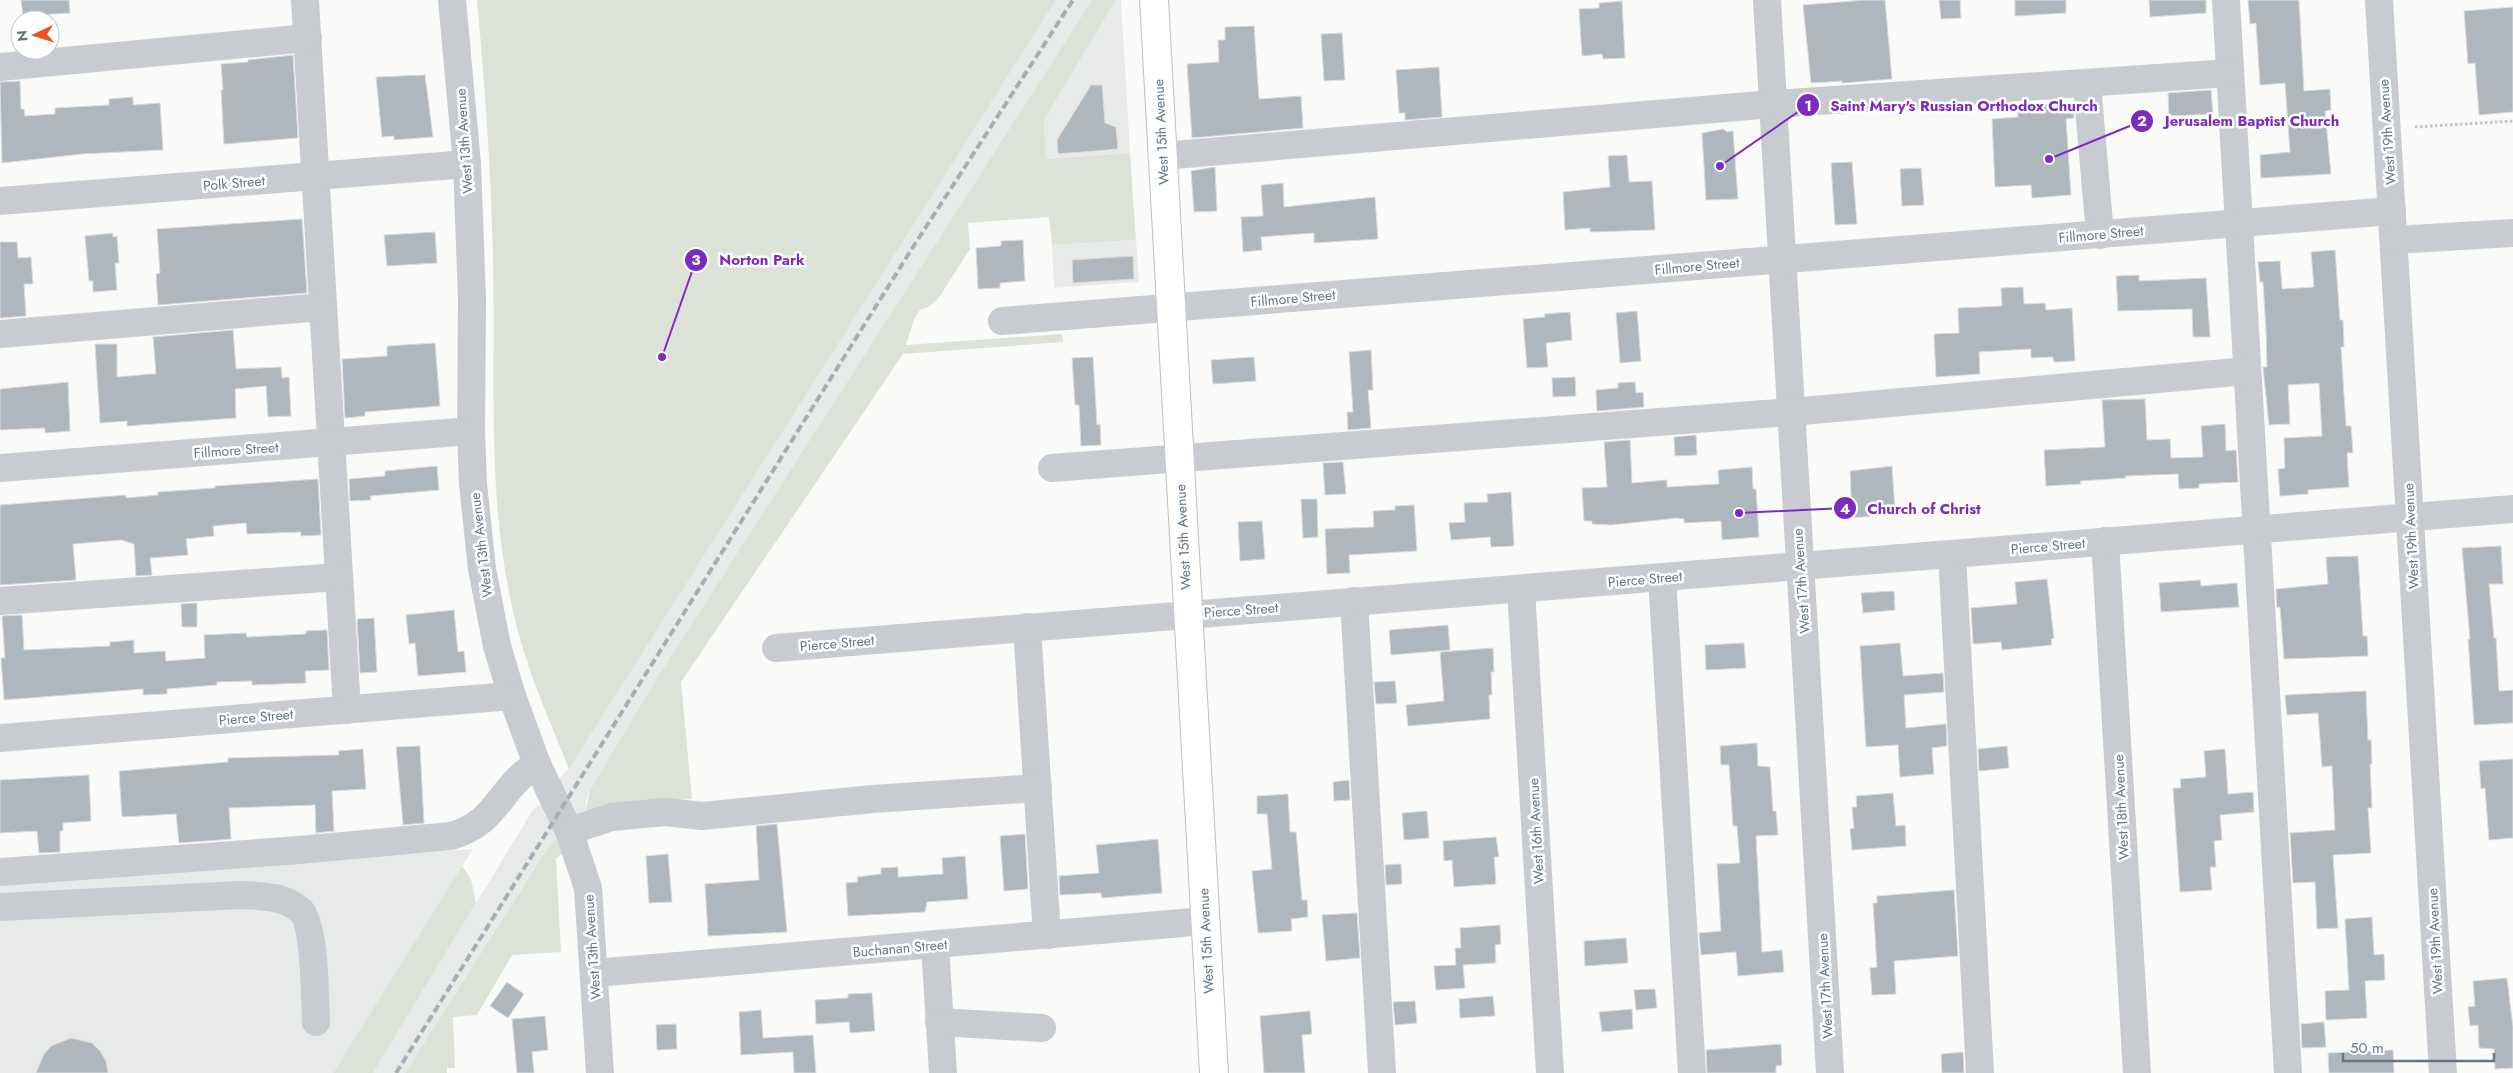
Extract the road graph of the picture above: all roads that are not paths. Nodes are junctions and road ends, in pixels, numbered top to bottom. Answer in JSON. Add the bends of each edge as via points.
{"nodes":[{"id":1,"x":305,"y":0,"type":"edge"},
{"id":2,"x":452,"y":0,"type":"edge"},
{"id":3,"x":1154,"y":0,"type":"edge"},
{"id":4,"x":1767,"y":0,"type":"edge"},
{"id":5,"x":2226,"y":0,"type":"edge"},
{"id":6,"x":2379,"y":0,"type":"edge"},
{"id":7,"x":308,"y":38,"type":"junction"},
{"id":8,"x":0,"y":67,"type":"edge"},
{"id":9,"x":2230,"y":73,"type":"junction"},
{"id":10,"x":2087,"y":84,"type":"junction"},
{"id":11,"x":1773,"y":104,"type":"junction"},
{"id":12,"x":1162,"y":156,"type":"junction"},
{"id":13,"x":467,"y":164,"type":"junction"},
{"id":14,"x":316,"y":176,"type":"junction"},
{"id":15,"x":0,"y":201,"type":"edge"},
{"id":16,"x":2392,"y":211,"type":"junction"},
{"id":17,"x":2239,"y":224,"type":"junction"},
{"id":18,"x":2512,"y":232,"type":"edge"},
{"id":19,"x":2100,"y":234,"type":"junction"},
{"id":20,"x":2394,"y":240,"type":"junction"},
{"id":21,"x":1782,"y":260,"type":"junction"},
{"id":22,"x":323,"y":308,"type":"junction"},
{"id":23,"x":1170,"y":308,"type":"junction"},
{"id":24,"x":1002,"y":321,"type":"dead end"},
{"id":25,"x":0,"y":334,"type":"edge"},
{"id":26,"x":2248,"y":371,"type":"junction"},
{"id":27,"x":1791,"y":412,"type":"junction"},
{"id":28,"x":471,"y":431,"type":"junction"},
{"id":29,"x":331,"y":443,"type":"junction"},
{"id":30,"x":1179,"y":459,"type":"junction"},
{"id":31,"x":0,"y":468,"type":"edge"},
{"id":32,"x":1052,"y":468,"type":"dead end"},
{"id":33,"x":2513,"y":509,"type":"edge"},
{"id":34,"x":2410,"y":517,"type":"junction"},
{"id":35,"x":2256,"y":530,"type":"junction"},
{"id":36,"x":2105,"y":542,"type":"junction"},
{"id":37,"x":1952,"y":554,"type":"junction"},
{"id":38,"x":1800,"y":566,"type":"junction"},
{"id":39,"x":339,"y":577,"type":"junction"},
{"id":40,"x":1662,"y":577,"type":"junction"},
{"id":41,"x":1521,"y":589,"type":"junction"},
{"id":42,"x":0,"y":601,"type":"edge"},
{"id":43,"x":1354,"y":601,"type":"junction"},
{"id":44,"x":1187,"y":614,"type":"junction"},
{"id":45,"x":1027,"y":627,"type":"junction"},
{"id":46,"x":776,"y":648,"type":"dead end"},
{"id":47,"x":512,"y":696,"type":"junction"},
{"id":48,"x":347,"y":710,"type":"junction"},
{"id":49,"x":0,"y":738,"type":"edge"},
{"id":50,"x":537,"y":764,"type":"junction"},
{"id":51,"x":1038,"y":788,"type":"junction"},
{"id":52,"x":569,"y":831,"type":"junction"},
{"id":53,"x":0,"y":872,"type":"edge"},
{"id":54,"x":0,"y":907,"type":"edge"},
{"id":55,"x":1205,"y":921,"type":"junction"},
{"id":56,"x":1047,"y":935,"type":"junction"},
{"id":57,"x":935,"y":945,"type":"junction"},
{"id":58,"x":595,"y":973,"type":"junction"},
{"id":59,"x":316,"y":1022,"type":"dead end"},
{"id":60,"x":940,"y":1022,"type":"junction"},
{"id":61,"x":1042,"y":1028,"type":"dead end"},
{"id":62,"x":600,"y":1073,"type":"edge"},
{"id":63,"x":943,"y":1073,"type":"edge"},
{"id":64,"x":1214,"y":1073,"type":"edge"},
{"id":65,"x":1382,"y":1073,"type":"edge"},
{"id":66,"x":1550,"y":1073,"type":"edge"},
{"id":67,"x":1692,"y":1073,"type":"edge"},
{"id":68,"x":1830,"y":1073,"type":"edge"},
{"id":69,"x":1980,"y":1073,"type":"edge"},
{"id":70,"x":2137,"y":1073,"type":"edge"},
{"id":71,"x":2288,"y":1073,"type":"edge"},
{"id":72,"x":2443,"y":1073,"type":"edge"}],
"edges":[{"from":1,"to":7,"type":"street"},
{"from":2,"to":13,"type":"street","name":"West 13th Avenue"},
{"from":3,"to":12,"type":"main road","name":"West 15th Avenue"},
{"from":4,"to":11,"type":"street","name":"West 17th Avenue"},
{"from":5,"to":9,"type":"street"},
{"from":6,"to":16,"type":"street","name":"West 19th Avenue"},
{"from":7,"to":8,"type":"street"},
{"from":7,"to":14,"type":"street"},
{"from":9,"to":10,"type":"street"},
{"from":9,"to":17,"type":"street"},
{"from":10,"to":11,"type":"street"},
{"from":10,"to":19,"type":"street"},
{"from":11,"to":12,"type":"street"},
{"from":11,"to":21,"type":"street","name":"West 17th Avenue"},
{"from":12,"to":23,"type":"main road","name":"West 15th Avenue"},
{"from":13,"to":14,"type":"street","name":"Polk Street"},
{"from":13,"to":28,"type":"street","name":"West 13th Avenue","via":[[472,299]]},
{"from":14,"to":15,"type":"street","name":"Polk Street"},
{"from":14,"to":22,"type":"street"},
{"from":16,"to":17,"type":"street","name":"Fillmore Street"},
{"from":16,"to":20,"type":"street","name":"West 19th Avenue"},
{"from":17,"to":19,"type":"street","name":"Fillmore Street"},
{"from":17,"to":26,"type":"street"},
{"from":18,"to":20,"type":"street"},
{"from":19,"to":21,"type":"street","name":"Fillmore Street"},
{"from":20,"to":34,"type":"street","name":"West 19th Avenue"},
{"from":21,"to":23,"type":"street","name":"Fillmore Street"},
{"from":21,"to":27,"type":"street","name":"West 17th Avenue"},
{"from":22,"to":25,"type":"street"},
{"from":22,"to":29,"type":"street"},
{"from":23,"to":24,"type":"street","name":"Fillmore Street"},
{"from":23,"to":30,"type":"main road","name":"West 15th Avenue"},
{"from":26,"to":27,"type":"street"},
{"from":26,"to":35,"type":"street"},
{"from":27,"to":30,"type":"street"},
{"from":27,"to":38,"type":"street","name":"West 17th Avenue"},
{"from":28,"to":29,"type":"street","name":"Fillmore Street"},
{"from":28,"to":47,"type":"street","name":"West 13th Avenue","via":[[476,520],[486,598]]},
{"from":29,"to":31,"type":"street","name":"Fillmore Street"},
{"from":29,"to":39,"type":"street"},
{"from":30,"to":32,"type":"street"},
{"from":30,"to":44,"type":"main road","name":"West 15th Avenue"},
{"from":33,"to":34,"type":"street","name":"Pierce Street"},
{"from":34,"to":35,"type":"street","name":"Pierce Street"},
{"from":34,"to":72,"type":"street","name":"West 19th Avenue"},
{"from":35,"to":36,"type":"street","name":"Pierce Street"},
{"from":35,"to":71,"type":"street"},
{"from":36,"to":37,"type":"street","name":"Pierce Street"},
{"from":36,"to":70,"type":"street","name":"West 18th Avenue"},
{"from":37,"to":38,"type":"street","name":"Pierce Street"},
{"from":37,"to":69,"type":"street"},
{"from":38,"to":40,"type":"street","name":"Pierce Street"},
{"from":38,"to":68,"type":"street","name":"West 17th Avenue"},
{"from":39,"to":42,"type":"street"},
{"from":39,"to":48,"type":"street"},
{"from":40,"to":41,"type":"street","name":"Pierce Street"},
{"from":40,"to":67,"type":"street"},
{"from":41,"to":43,"type":"street","name":"Pierce Street"},
{"from":41,"to":66,"type":"street","name":"West 16th Avenue"},
{"from":43,"to":44,"type":"street","name":"Pierce Street"},
{"from":43,"to":65,"type":"street"},
{"from":44,"to":45,"type":"street","name":"Pierce Street"},
{"from":44,"to":55,"type":"main road","name":"West 15th Avenue"},
{"from":45,"to":46,"type":"street","name":"Pierce Street"},
{"from":45,"to":51,"type":"street"},
{"from":47,"to":48,"type":"street","name":"Pierce Street"},
{"from":47,"to":50,"type":"street","name":"West 13th Avenue"},
{"from":48,"to":49,"type":"street","name":"Pierce Street"},
{"from":50,"to":52,"type":"street","name":"West 13th Avenue"},
{"from":50,"to":53,"type":"street","via":[[522,773],[479,824],[451,836]]},
{"from":51,"to":52,"type":"street","via":[[702,816],[665,812],[612,817]]},
{"from":51,"to":56,"type":"street"},
{"from":52,"to":58,"type":"street","name":"West 13th Avenue","via":[[588,888]]},
{"from":54,"to":59,"type":"street","via":[[233,895],[288,902],[302,911],[309,927]]},
{"from":55,"to":56,"type":"street","name":"Buchanan Street"},
{"from":55,"to":64,"type":"main road","name":"West 15th Avenue"},
{"from":56,"to":57,"type":"street","name":"Buchanan Street"},
{"from":57,"to":58,"type":"street","name":"Buchanan Street"},
{"from":57,"to":60,"type":"street"},
{"from":58,"to":62,"type":"street","name":"West 13th Avenue"},
{"from":60,"to":61,"type":"street"},
{"from":60,"to":63,"type":"street"}]}
